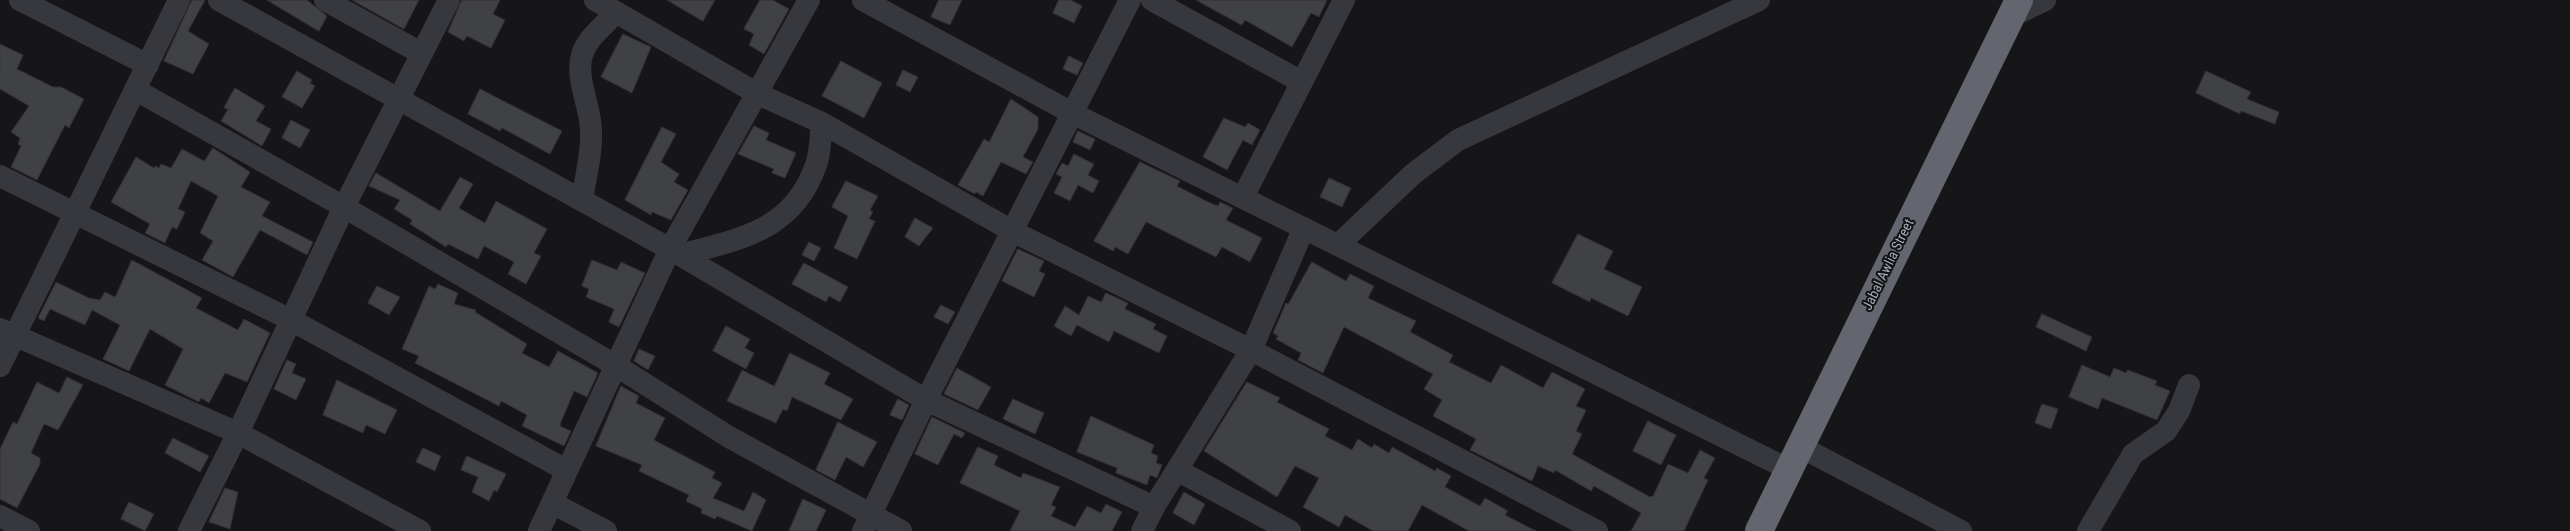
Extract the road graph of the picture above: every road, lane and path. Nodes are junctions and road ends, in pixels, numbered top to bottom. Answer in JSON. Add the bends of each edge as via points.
{"nodes":[{"id":1,"x":20,"y":0,"type":"edge"},
{"id":2,"x":179,"y":0,"type":"edge"},
{"id":3,"x":219,"y":0,"type":"edge"},
{"id":4,"x":325,"y":0,"type":"edge"},
{"id":5,"x":448,"y":0,"type":"edge"},
{"id":6,"x":595,"y":0,"type":"edge"},
{"id":7,"x":809,"y":0,"type":"edge"},
{"id":8,"x":863,"y":0,"type":"edge"},
{"id":9,"x":1130,"y":0,"type":"edge"},
{"id":10,"x":1152,"y":0,"type":"edge"},
{"id":11,"x":1344,"y":0,"type":"edge"},
{"id":12,"x":1759,"y":0,"type":"edge"},
{"id":13,"x":2045,"y":0,"type":"edge"},
{"id":14,"x":2016,"y":8,"type":"edge"},
{"id":15,"x":614,"y":13,"type":"junction"},
{"id":16,"x":421,"y":53,"type":"junction"},
{"id":17,"x":148,"y":65,"type":"junction"},
{"id":18,"x":1300,"y":81,"type":"junction"},
{"id":19,"x":136,"y":90,"type":"junction"},
{"id":20,"x":758,"y":94,"type":"junction"},
{"id":21,"x":398,"y":101,"type":"junction"},
{"id":22,"x":1074,"y":114,"type":"junction"},
{"id":23,"x":822,"y":123,"type":"junction"},
{"id":24,"x":0,"y":176,"type":"edge"},
{"id":25,"x":1242,"y":197,"type":"junction"},
{"id":26,"x":582,"y":200,"type":"junction"},
{"id":27,"x":344,"y":207,"type":"junction"},
{"id":28,"x":76,"y":214,"type":"junction"},
{"id":29,"x":1304,"y":228,"type":"junction"},
{"id":30,"x":1014,"y":232,"type":"junction"},
{"id":31,"x":1339,"y":244,"type":"junction"},
{"id":32,"x":675,"y":252,"type":"junction"},
{"id":33,"x":292,"y":320,"type":"junction"},
{"id":34,"x":7,"y":332,"type":"edge"},
{"id":35,"x":1251,"y":350,"type":"junction"},
{"id":36,"x":615,"y":365,"type":"junction"},
{"id":37,"x":0,"y":366,"type":"edge"},
{"id":38,"x":2189,"y":385,"type":"dead end"},
{"id":39,"x":926,"y":400,"type":"junction"},
{"id":40,"x":238,"y":433,"type":"junction"},
{"id":41,"x":1794,"y":458,"type":"junction"},
{"id":42,"x":566,"y":470,"type":"junction"},
{"id":43,"x":1177,"y":470,"type":"junction"},
{"id":44,"x":552,"y":504,"type":"junction"},
{"id":45,"x":1154,"y":507,"type":"junction"},
{"id":46,"x":0,"y":516,"type":"edge"},
{"id":47,"x":866,"y":523,"type":"edge"},
{"id":48,"x":29,"y":531,"type":"edge"},
{"id":49,"x":189,"y":531,"type":"edge"},
{"id":50,"x":420,"y":531,"type":"edge"},
{"id":51,"x":539,"y":531,"type":"edge"},
{"id":52,"x":606,"y":531,"type":"edge"},
{"id":53,"x":901,"y":531,"type":"edge"},
{"id":54,"x":1142,"y":531,"type":"edge"},
{"id":55,"x":1290,"y":531,"type":"edge"},
{"id":56,"x":1597,"y":531,"type":"edge"},
{"id":57,"x":1759,"y":531,"type":"edge"},
{"id":58,"x":1961,"y":531,"type":"edge"},
{"id":59,"x":2088,"y":531,"type":"edge"}],
"edges":[{"from":1,"to":17,"type":"street"},
{"from":2,"to":17,"type":"street"},
{"from":3,"to":21,"type":"street"},
{"from":4,"to":16,"type":"street"},
{"from":5,"to":16,"type":"street"},
{"from":6,"to":15,"type":"street"},
{"from":7,"to":20,"type":"street"},
{"from":8,"to":22,"type":"street"},
{"from":9,"to":22,"type":"street"},
{"from":10,"to":18,"type":"street"},
{"from":11,"to":18,"type":"street"},
{"from":12,"to":31,"type":"street","via":[[1458,140],[1413,174]]},
{"from":13,"to":14,"type":"street"},
{"from":14,"to":41,"type":"highway","name":"Jabal Awlia Street"},
{"from":15,"to":20,"type":"street"},
{"from":15,"to":26,"type":"street","via":[[589,40],[581,57],[591,146]]},
{"from":16,"to":21,"type":"street"},
{"from":17,"to":19,"type":"street"},
{"from":18,"to":25,"type":"street"},
{"from":19,"to":27,"type":"street"},
{"from":19,"to":28,"type":"street"},
{"from":20,"to":23,"type":"street"},
{"from":20,"to":32,"type":"street"},
{"from":21,"to":26,"type":"street"},
{"from":21,"to":27,"type":"street"},
{"from":22,"to":25,"type":"street"},
{"from":22,"to":30,"type":"street"},
{"from":23,"to":30,"type":"street"},
{"from":23,"to":32,"type":"street","via":[[817,164],[791,210],[748,237]]},
{"from":24,"to":28,"type":"street"},
{"from":25,"to":29,"type":"street"},
{"from":26,"to":32,"type":"street"},
{"from":27,"to":33,"type":"street"},
{"from":27,"to":36,"type":"street"},
{"from":28,"to":33,"type":"street"},
{"from":28,"to":34,"type":"street"},
{"from":29,"to":31,"type":"street"},
{"from":29,"to":35,"type":"street"},
{"from":30,"to":35,"type":"street"},
{"from":30,"to":39,"type":"street"},
{"from":31,"to":41,"type":"street"},
{"from":32,"to":36,"type":"street"},
{"from":32,"to":39,"type":"street"},
{"from":33,"to":40,"type":"street"},
{"from":33,"to":42,"type":"street"},
{"from":34,"to":37,"type":"street"},
{"from":34,"to":40,"type":"street"},
{"from":35,"to":43,"type":"street"},
{"from":35,"to":56,"type":"street"},
{"from":36,"to":42,"type":"street"},
{"from":36,"to":47,"type":"street"},
{"from":38,"to":59,"type":"street","via":[[2180,411],[2166,431],[2133,454]]},
{"from":39,"to":45,"type":"street"},
{"from":39,"to":47,"type":"street"},
{"from":40,"to":49,"type":"street"},
{"from":40,"to":50,"type":"street"},
{"from":41,"to":57,"type":"highway","name":"Jabal Awlia Street"},
{"from":41,"to":58,"type":"street"},
{"from":42,"to":44,"type":"street"},
{"from":43,"to":45,"type":"street"},
{"from":43,"to":55,"type":"street"},
{"from":44,"to":51,"type":"street"},
{"from":44,"to":52,"type":"street"},
{"from":45,"to":54,"type":"street"},
{"from":46,"to":48,"type":"street"},
{"from":47,"to":53,"type":"street"}]}
